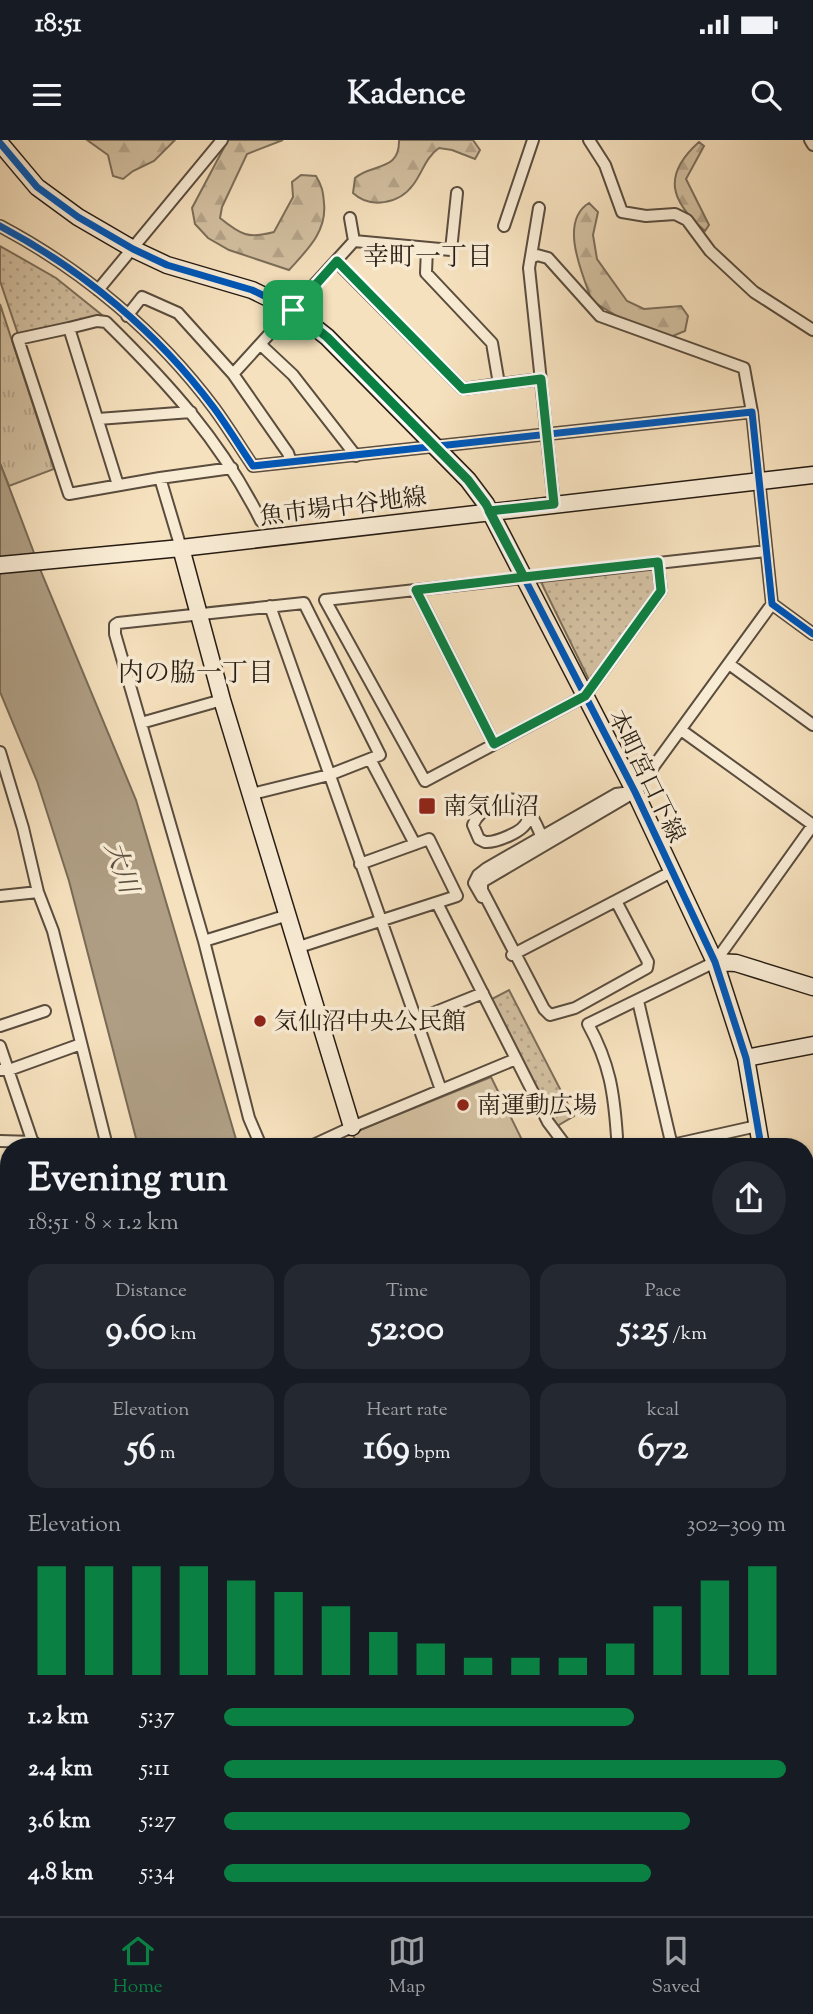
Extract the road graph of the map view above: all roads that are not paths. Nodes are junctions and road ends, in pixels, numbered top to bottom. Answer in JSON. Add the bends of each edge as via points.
{"nodes":[{"id":1,"x":222,"y":140,"type":"edge"},
{"id":2,"x":533,"y":140,"type":"edge"},
{"id":3,"x":589,"y":140,"type":"edge"},
{"id":4,"x":810,"y":140,"type":"edge"},
{"id":5,"x":0,"y":143,"type":"edge"},
{"id":6,"x":813,"y":145,"type":"edge"},
{"id":7,"x":457,"y":193,"type":"dead end"},
{"id":8,"x":538,"y":208,"type":"dead end"},
{"id":9,"x":350,"y":218,"type":"dead end"},
{"id":10,"x":0,"y":226,"type":"edge"},
{"id":11,"x":505,"y":226,"type":"dead end"},
{"id":12,"x":354,"y":241,"type":"junction"},
{"id":13,"x":132,"y":248,"type":"junction"},
{"id":14,"x":427,"y":248,"type":"junction"},
{"id":15,"x":531,"y":258,"type":"junction"},
{"id":16,"x":337,"y":261,"type":"junction"},
{"id":17,"x":98,"y":290,"type":"junction"},
{"id":18,"x":293,"y":310,"type":"junction"},
{"id":19,"x":127,"y":316,"type":"junction"},
{"id":20,"x":69,"y":328,"type":"junction"},
{"id":21,"x":813,"y":330,"type":"edge"},
{"id":22,"x":261,"y":345,"type":"junction"},
{"id":23,"x":233,"y":374,"type":"junction"},
{"id":24,"x":541,"y":379,"type":"junction"},
{"id":25,"x":499,"y":384,"type":"junction"},
{"id":26,"x":191,"y":412,"type":"junction"},
{"id":27,"x":752,"y":412,"type":"junction"},
{"id":28,"x":98,"y":419,"type":"junction"},
{"id":29,"x":547,"y":435,"type":"junction"},
{"id":30,"x":437,"y":447,"type":"junction"},
{"id":31,"x":356,"y":456,"type":"junction"},
{"id":32,"x":291,"y":462,"type":"junction"},
{"id":33,"x":232,"y":468,"type":"junction"},
{"id":34,"x":813,"y":475,"type":"edge"},
{"id":35,"x":160,"y":478,"type":"junction"},
{"id":36,"x":759,"y":483,"type":"junction"},
{"id":37,"x":118,"y":485,"type":"junction"},
{"id":38,"x":554,"y":504,"type":"junction"},
{"id":39,"x":489,"y":511,"type":"junction"},
{"id":40,"x":261,"y":521,"type":"dead end"},
{"id":41,"x":181,"y":548,"type":"junction"},
{"id":42,"x":766,"y":551,"type":"junction"},
{"id":43,"x":658,"y":562,"type":"junction"},
{"id":44,"x":0,"y":565,"type":"edge"},
{"id":45,"x":524,"y":577,"type":"junction"},
{"id":46,"x":416,"y":590,"type":"junction"},
{"id":47,"x":772,"y":604,"type":"junction"},
{"id":48,"x":270,"y":606,"type":"junction"},
{"id":49,"x":199,"y":615,"type":"junction"},
{"id":50,"x":813,"y":634,"type":"edge"},
{"id":51,"x":729,"y":664,"type":"junction"},
{"id":52,"x":585,"y":696,"type":"junction"},
{"id":53,"x":222,"y":700,"type":"junction"},
{"id":54,"x":141,"y":723,"type":"junction"},
{"id":55,"x":813,"y":725,"type":"edge"},
{"id":56,"x":681,"y":730,"type":"junction"},
{"id":57,"x":494,"y":744,"type":"junction"},
{"id":58,"x":0,"y":752,"type":"edge"},
{"id":59,"x":370,"y":759,"type":"junction"},
{"id":60,"x":329,"y":775,"type":"junction"},
{"id":61,"x":635,"y":792,"type":"junction"},
{"id":62,"x":252,"y":794,"type":"junction"},
{"id":63,"x":525,"y":809,"type":"junction"},
{"id":64,"x":813,"y":825,"type":"edge"},
{"id":65,"x":523,"y":827,"type":"junction"},
{"id":66,"x":540,"y":841,"type":"junction"},
{"id":67,"x":415,"y":844,"type":"junction"},
{"id":68,"x":360,"y":864,"type":"junction"},
{"id":69,"x":673,"y":872,"type":"junction"},
{"id":70,"x":38,"y":892,"type":"junction"},
{"id":71,"x":0,"y":896,"type":"edge"},
{"id":72,"x":618,"y":900,"type":"junction"},
{"id":73,"x":437,"y":903,"type":"junction"},
{"id":74,"x":288,"y":915,"type":"junction"},
{"id":75,"x":380,"y":921,"type":"junction"},
{"id":76,"x":204,"y":941,"type":"junction"},
{"id":77,"x":299,"y":947,"type":"junction"},
{"id":78,"x":513,"y":954,"type":"junction"},
{"id":79,"x":715,"y":962,"type":"junction"},
{"id":80,"x":813,"y":987,"type":"edge"},
{"id":81,"x":483,"y":993,"type":"junction"},
{"id":82,"x":638,"y":1001,"type":"junction"},
{"id":83,"x":45,"y":1011,"type":"dead end"},
{"id":84,"x":416,"y":1020,"type":"junction"},
{"id":85,"x":0,"y":1026,"type":"edge"},
{"id":86,"x":81,"y":1044,"type":"junction"},
{"id":87,"x":813,"y":1045,"type":"edge"},
{"id":88,"x":0,"y":1046,"type":"edge"},
{"id":89,"x":746,"y":1058,"type":"junction"},
{"id":90,"x":516,"y":1059,"type":"junction"},
{"id":91,"x":4,"y":1070,"type":"edge"},
{"id":92,"x":441,"y":1090,"type":"junction"},
{"id":93,"x":352,"y":1126,"type":"junction"},
{"id":94,"x":757,"y":1126,"type":"junction"},
{"id":95,"x":617,"y":1137,"type":"dead end"},
{"id":96,"x":32,"y":1138,"type":"edge"},
{"id":97,"x":105,"y":1138,"type":"edge"},
{"id":98,"x":258,"y":1138,"type":"edge"},
{"id":99,"x":327,"y":1138,"type":"edge"},
{"id":100,"x":560,"y":1138,"type":"edge"},
{"id":101,"x":670,"y":1138,"type":"edge"},
{"id":102,"x":703,"y":1138,"type":"edge"},
{"id":103,"x":759,"y":1138,"type":"edge"}],
"edges":[{"from":1,"to":13,"type":"street"},
{"from":2,"to":11,"type":"street"},
{"from":3,"to":21,"type":"street","via":[[605,165],[622,212],[675,214],[687,220],[710,251],[754,292]]},
{"from":4,"to":6,"type":"street"},
{"from":5,"to":13,"type":"street","name":"本町宮口下線","via":[[37,187]]},
{"from":7,"to":14,"type":"street","via":[[451,250]]},
{"from":8,"to":15,"type":"street"},
{"from":9,"to":12,"type":"street"},
{"from":10,"to":17,"type":"street"},
{"from":12,"to":14,"type":"street"},
{"from":12,"to":16,"type":"street"},
{"from":13,"to":17,"type":"street"},
{"from":13,"to":18,"type":"street","name":"本町宮口下線","via":[[167,264],[252,290]]},
{"from":14,"to":25,"type":"street","via":[[426,273],[492,343]]},
{"from":15,"to":24,"type":"street"},
{"from":15,"to":27,"type":"street","via":[[548,258],[600,316],[744,368]]},
{"from":16,"to":18,"type":"street"},
{"from":16,"to":25,"type":"street","via":[[463,389]]},
{"from":17,"to":19,"type":"street"},
{"from":18,"to":22,"type":"street"},
{"from":18,"to":30,"type":"street","name":"本町宮口下線","via":[[327,337]]},
{"from":19,"to":23,"type":"street","via":[[142,297],[178,313]]},
{"from":19,"to":32,"type":"street","via":[[164,349],[214,408],[253,466]]},
{"from":20,"to":26,"type":"street","via":[[106,322]]},
{"from":20,"to":28,"type":"street"},
{"from":20,"to":37,"type":"street","via":[[18,339],[69,494]]},
{"from":22,"to":23,"type":"street"},
{"from":22,"to":31,"type":"street","via":[[293,375]]},
{"from":23,"to":32,"type":"street"},
{"from":24,"to":25,"type":"street"},
{"from":24,"to":29,"type":"street"},
{"from":26,"to":28,"type":"street"},
{"from":26,"to":33,"type":"street"},
{"from":27,"to":29,"type":"street"},
{"from":27,"to":36,"type":"street"},
{"from":28,"to":37,"type":"street"},
{"from":29,"to":30,"type":"street"},
{"from":29,"to":38,"type":"street"},
{"from":30,"to":31,"type":"street"},
{"from":30,"to":39,"type":"street","name":"本町宮口下線"},
{"from":31,"to":32,"type":"street"},
{"from":33,"to":35,"type":"street"},
{"from":33,"to":40,"type":"street"},
{"from":34,"to":36,"type":"street","name":"魚市場中谷地線"},
{"from":35,"to":37,"type":"street"},
{"from":35,"to":41,"type":"street"},
{"from":36,"to":38,"type":"street","name":"魚市場中谷地線"},
{"from":36,"to":42,"type":"street"},
{"from":38,"to":39,"type":"street","name":"魚市場中谷地線"},
{"from":39,"to":41,"type":"street","name":"魚市場中谷地線"},
{"from":39,"to":45,"type":"street","name":"本町宮口下線"},
{"from":41,"to":44,"type":"street","name":"魚市場中谷地線"},
{"from":41,"to":49,"type":"street"},
{"from":42,"to":43,"type":"street"},
{"from":42,"to":47,"type":"street"},
{"from":43,"to":45,"type":"street"},
{"from":43,"to":52,"type":"street","via":[[661,591]]},
{"from":45,"to":46,"type":"street"},
{"from":45,"to":52,"type":"street","name":"本町宮口下線"},
{"from":46,"to":57,"type":"street"},
{"from":46,"to":57,"type":"street","via":[[326,600],[425,781]]},
{"from":47,"to":50,"type":"street"},
{"from":47,"to":51,"type":"street"},
{"from":48,"to":49,"type":"street"},
{"from":48,"to":59,"type":"street","via":[[304,604],[380,755]]},
{"from":48,"to":60,"type":"street"},
{"from":49,"to":53,"type":"street"},
{"from":49,"to":54,"type":"street","via":[[115,625]]},
{"from":51,"to":55,"type":"street"},
{"from":51,"to":56,"type":"street"},
{"from":52,"to":57,"type":"street"},
{"from":52,"to":61,"type":"street","name":"本町宮口下線"},
{"from":53,"to":54,"type":"street"},
{"from":53,"to":62,"type":"street"},
{"from":54,"to":76,"type":"street"},
{"from":56,"to":61,"type":"street"},
{"from":56,"to":64,"type":"street"},
{"from":58,"to":70,"type":"street"},
{"from":59,"to":60,"type":"street"},
{"from":59,"to":67,"type":"street"},
{"from":60,"to":62,"type":"street"},
{"from":60,"to":68,"type":"street"},
{"from":61,"to":66,"type":"street","via":[[617,794]]},
{"from":61,"to":69,"type":"street","name":"本町宮口下線"},
{"from":62,"to":74,"type":"street"},
{"from":63,"to":65,"type":"street"},
{"from":63,"to":65,"type":"street","via":[[509,799],[480,813],[473,825],[479,839],[494,843]]},
{"from":63,"to":66,"type":"street"},
{"from":64,"to":79,"type":"street"},
{"from":65,"to":66,"type":"street"},
{"from":66,"to":78,"type":"street","via":[[482,882]]},
{"from":67,"to":68,"type":"street"},
{"from":67,"to":73,"type":"street","via":[[429,839],[457,897]]},
{"from":68,"to":75,"type":"street"},
{"from":69,"to":72,"type":"street"},
{"from":69,"to":79,"type":"street","name":"本町宮口下線"},
{"from":70,"to":71,"type":"street"},
{"from":70,"to":86,"type":"street","via":[[53,931]]},
{"from":72,"to":78,"type":"street"},
{"from":72,"to":78,"type":"street","via":[[647,968],[575,1008],[550,1015]]},
{"from":73,"to":75,"type":"street"},
{"from":73,"to":81,"type":"street"},
{"from":74,"to":76,"type":"street"},
{"from":74,"to":77,"type":"street"},
{"from":75,"to":77,"type":"street"},
{"from":75,"to":84,"type":"street"},
{"from":76,"to":98,"type":"street"},
{"from":77,"to":93,"type":"street"},
{"from":79,"to":80,"type":"street","via":[[736,963]]},
{"from":79,"to":82,"type":"street"},
{"from":79,"to":89,"type":"street","name":"本町宮口下線"},
{"from":81,"to":84,"type":"street"},
{"from":81,"to":90,"type":"street"},
{"from":82,"to":95,"type":"street","via":[[588,1024],[601,1048],[614,1092]]},
{"from":82,"to":101,"type":"street"},
{"from":83,"to":85,"type":"street"},
{"from":84,"to":92,"type":"street"},
{"from":86,"to":91,"type":"street"},
{"from":86,"to":97,"type":"street"},
{"from":87,"to":89,"type":"street"},
{"from":88,"to":91,"type":"street"},
{"from":89,"to":94,"type":"street","name":"本町宮口下線"},
{"from":90,"to":92,"type":"street"},
{"from":90,"to":100,"type":"street"},
{"from":91,"to":96,"type":"street"},
{"from":92,"to":93,"type":"street"},
{"from":93,"to":99,"type":"street"},
{"from":94,"to":102,"type":"street"},
{"from":94,"to":103,"type":"street","name":"本町宮口下線"}]}
